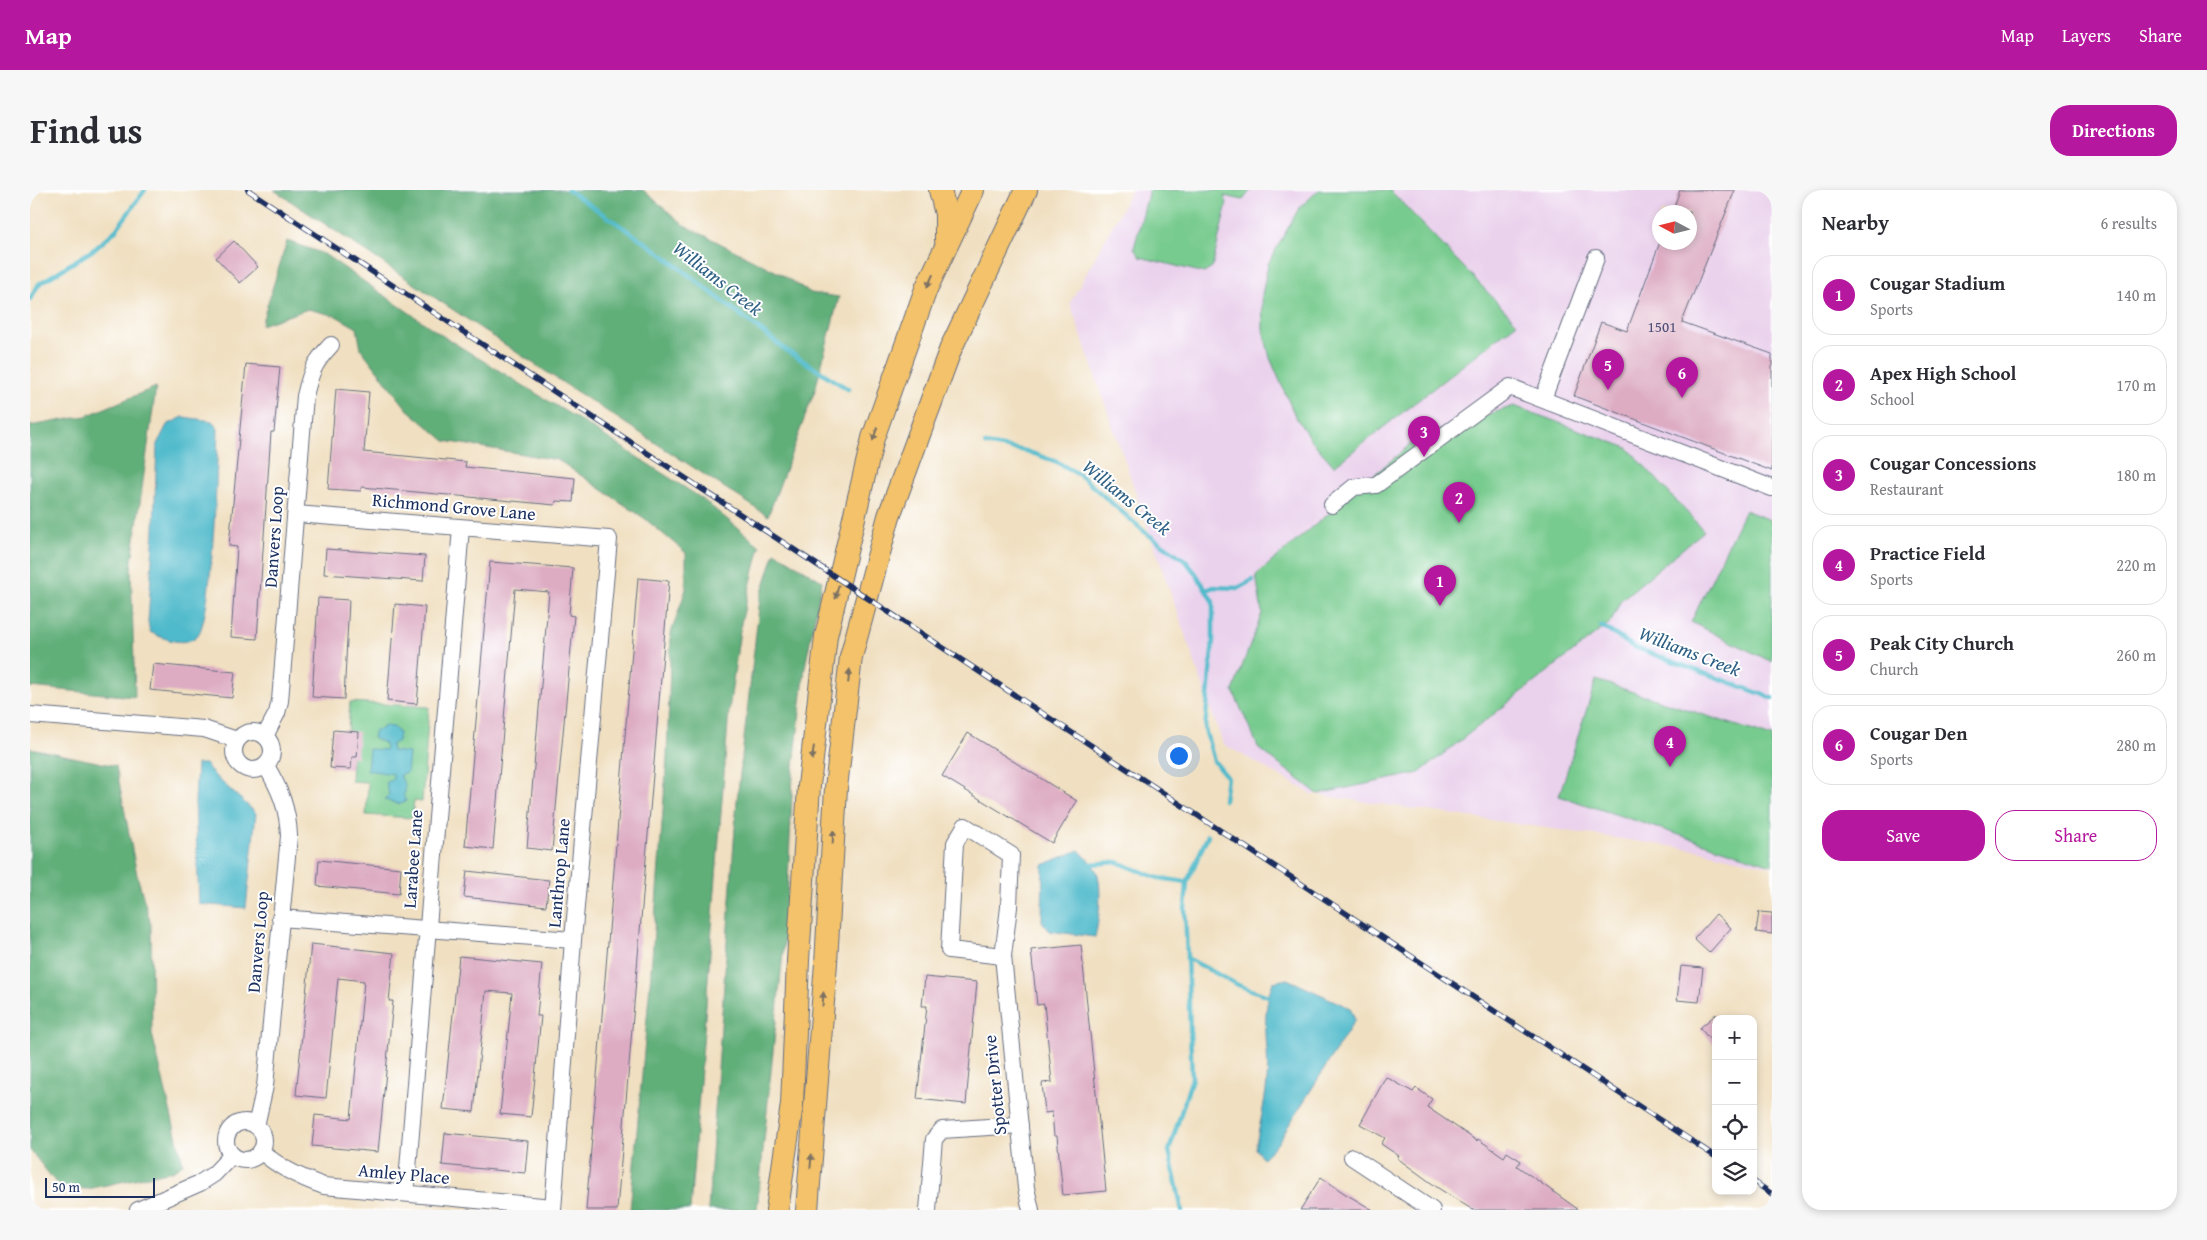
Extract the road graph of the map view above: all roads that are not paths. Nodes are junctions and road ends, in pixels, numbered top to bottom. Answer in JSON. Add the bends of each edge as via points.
{"nodes":[{"id":1,"x":940,"y":190,"type":"edge"},
{"id":2,"x":973,"y":190,"type":"edge"},
{"id":3,"x":1026,"y":190,"type":"edge"},
{"id":4,"x":944,"y":251,"type":"junction"},
{"id":5,"x":1596,"y":258,"type":"dead end"},
{"id":6,"x":331,"y":345,"type":"dead end"},
{"id":7,"x":1543,"y":399,"type":"junction"},
{"id":8,"x":1772,"y":488,"type":"edge"},
{"id":9,"x":1332,"y":505,"type":"dead end"},
{"id":10,"x":296,"y":514,"type":"junction"},
{"id":11,"x":461,"y":528,"type":"junction"},
{"id":12,"x":609,"y":539,"type":"joint"},
{"id":13,"x":30,"y":715,"type":"edge"},
{"id":14,"x":264,"y":736,"type":"junction"},
{"id":15,"x":237,"y":740,"type":"junction"},
{"id":16,"x":266,"y":766,"type":"junction"},
{"id":17,"x":280,"y":918,"type":"junction"},
{"id":18,"x":428,"y":928,"type":"junction"},
{"id":19,"x":574,"y":940,"type":"junction"},
{"id":20,"x":1003,"y":956,"type":"junction"},
{"id":21,"x":1020,"y":1125,"type":"junction"},
{"id":22,"x":256,"y":1126,"type":"junction"},
{"id":23,"x":261,"y":1151,"type":"junction"},
{"id":24,"x":232,"y":1155,"type":"junction"},
{"id":25,"x":1352,"y":1157,"type":"dead end"},
{"id":26,"x":406,"y":1194,"type":"junction"},
{"id":27,"x":553,"y":1209,"type":"edge"},
{"id":28,"x":138,"y":1210,"type":"edge"},
{"id":29,"x":777,"y":1210,"type":"edge"},
{"id":30,"x":807,"y":1210,"type":"edge"},
{"id":31,"x":928,"y":1210,"type":"edge"},
{"id":32,"x":1031,"y":1210,"type":"edge"},
{"id":33,"x":1432,"y":1210,"type":"edge"}],
"edges":[{"from":1,"to":4,"type":"highway","via":[[947,220]]},
{"from":2,"to":4,"type":"highway"},
{"from":30,"to":3,"type":"highway","one_way":true,"via":[[836,788],[851,657],[888,516],[951,348]]},
{"from":4,"to":29,"type":"highway","one_way":true,"via":[[926,289],[873,438],[826,636],[809,786],[792,1104]]},
{"from":5,"to":7,"type":"street"},
{"from":6,"to":10,"type":"street","name":"Danvers Loop","via":[[310,371],[305,396]]},
{"from":7,"to":8,"type":"street"},
{"from":7,"to":9,"type":"street","via":[[1510,387],[1376,485],[1354,487]]},
{"from":10,"to":11,"type":"street","name":"Richmond Grove Lane"},
{"from":10,"to":14,"type":"street","name":"Danvers Loop","via":[[280,701]]},
{"from":11,"to":12,"type":"street","name":"Richmond Grove Lane"},
{"from":11,"to":18,"type":"street","name":"Larabee Lane"},
{"from":12,"to":19,"type":"street","name":"Lanthrop Lane"},
{"from":13,"to":15,"type":"street","via":[[204,729]]},
{"from":14,"to":15,"type":"street","via":[[247,733]]},
{"from":14,"to":16,"type":"street","via":[[272,750]]},
{"from":15,"to":16,"type":"street","via":[[234,752],[242,767],[254,771]]},
{"from":16,"to":17,"type":"street","name":"Danvers Loop","via":[[288,816],[289,836]]},
{"from":17,"to":18,"type":"street"},
{"from":17,"to":22,"type":"street","name":"Danvers Loop","via":[[266,1086]]},
{"from":18,"to":19,"type":"street"},
{"from":18,"to":26,"type":"street","name":"Larabee Lane"},
{"from":19,"to":27,"type":"street","name":"Lanthrop Lane"},
{"from":20,"to":20,"type":"street","name":"Spotter Drive","via":[[1011,855],[966,826],[955,843],[948,950]]},
{"from":20,"to":21,"type":"street","name":"Spotter Drive"},
{"from":21,"to":31,"type":"street","via":[[942,1130],[934,1139]]},
{"from":21,"to":32,"type":"street","name":"Spotter Drive"},
{"from":22,"to":23,"type":"street","via":[[263,1135]]},
{"from":22,"to":24,"type":"street","via":[[239,1123],[229,1130],[225,1142]]},
{"from":23,"to":24,"type":"street","via":[[246,1161]]},
{"from":23,"to":26,"type":"street","name":"Amley Place","via":[[303,1179],[324,1186]]},
{"from":24,"to":28,"type":"street","via":[[200,1183]]},
{"from":25,"to":33,"type":"street"},
{"from":26,"to":27,"type":"street","name":"Amley Place"}]}
